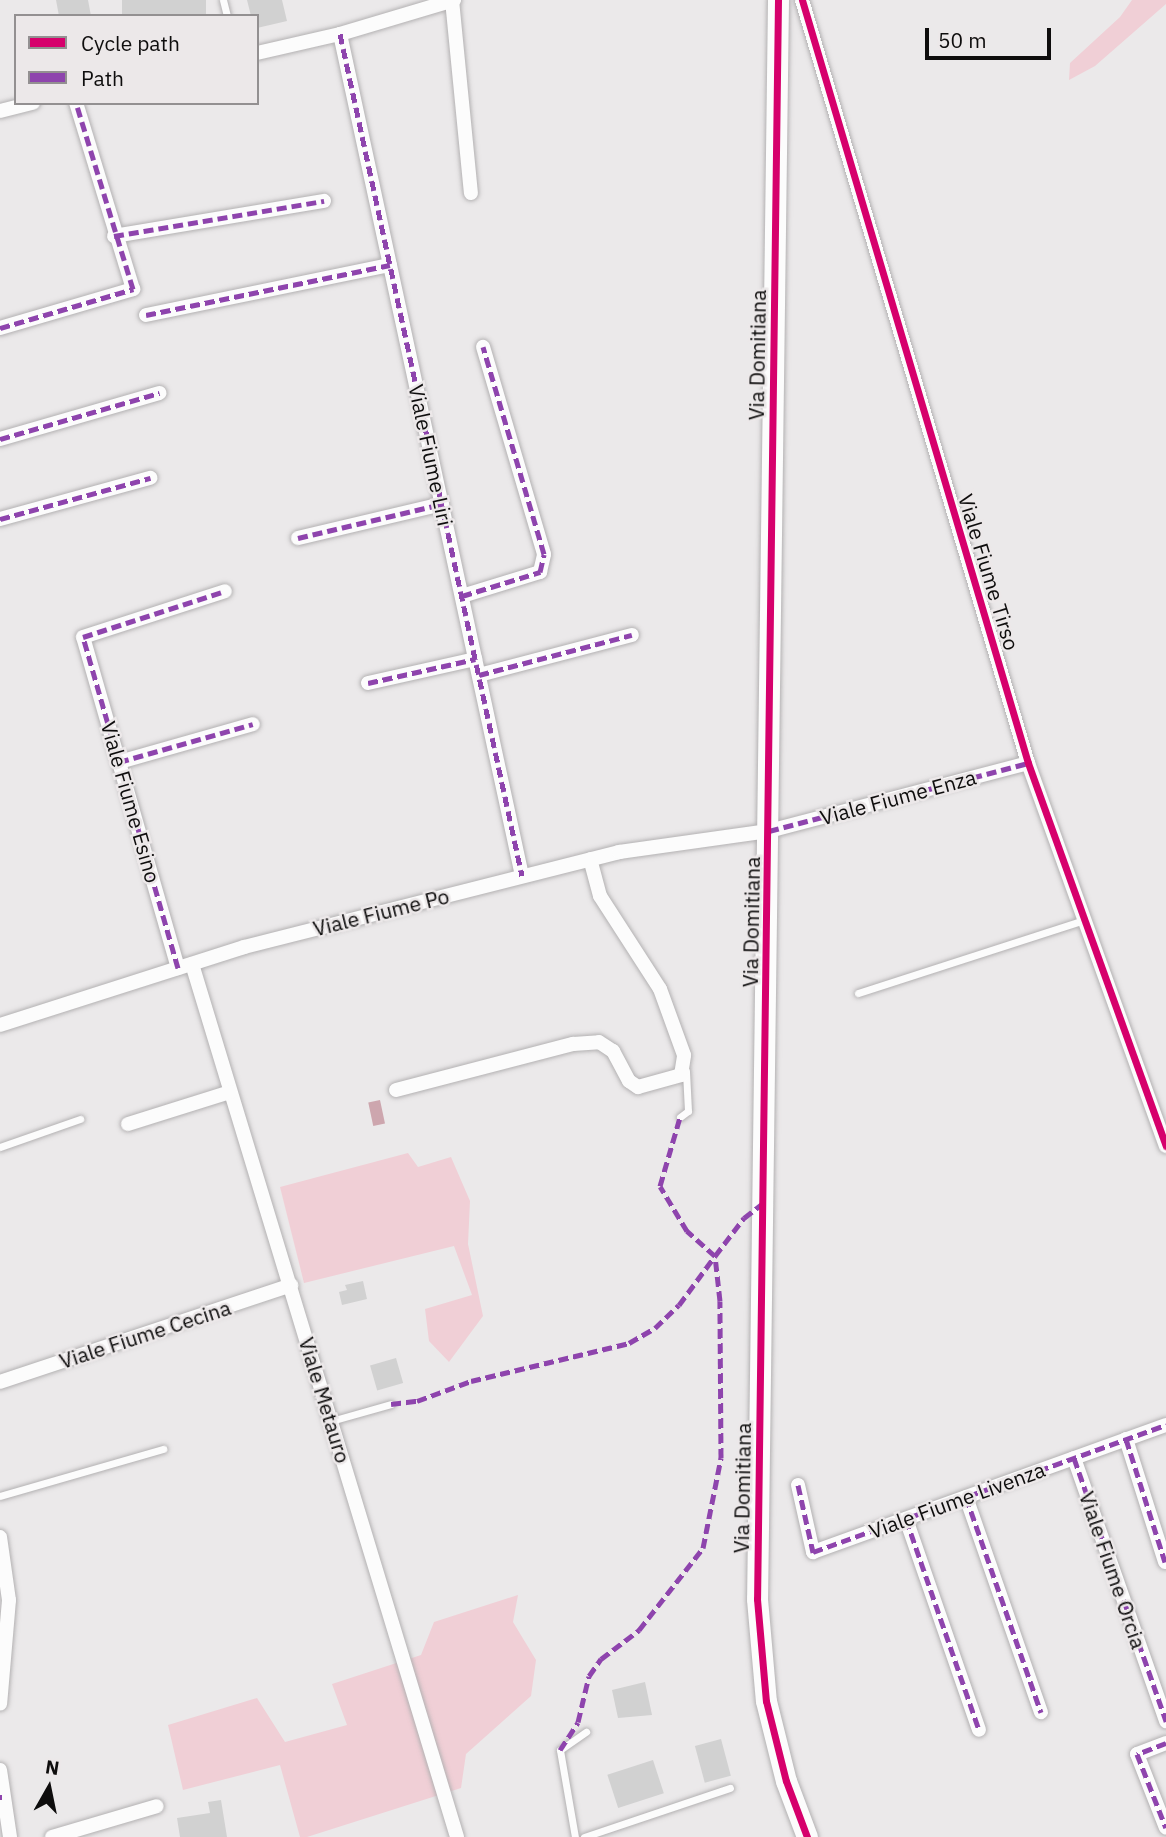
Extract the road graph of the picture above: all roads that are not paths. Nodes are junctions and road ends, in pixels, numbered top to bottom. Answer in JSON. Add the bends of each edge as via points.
{"nodes":[{"id":1,"x":453,"y":0,"type":"edge"},
{"id":2,"x":778,"y":0,"type":"edge"},
{"id":3,"x":802,"y":0,"type":"edge"},
{"id":4,"x":340,"y":34,"type":"junction"},
{"id":5,"x":259,"y":53,"type":"edge"},
{"id":6,"x":25,"y":105,"type":"edge"},
{"id":7,"x":77,"y":105,"type":"edge"},
{"id":8,"x":0,"y":111,"type":"edge"},
{"id":9,"x":471,"y":192,"type":"dead end"},
{"id":10,"x":324,"y":201,"type":"dead end"},
{"id":11,"x":114,"y":236,"type":"junction"},
{"id":12,"x":390,"y":265,"type":"junction"},
{"id":13,"x":146,"y":315,"type":"dead end"},
{"id":14,"x":0,"y":328,"type":"edge"},
{"id":15,"x":483,"y":347,"type":"dead end"},
{"id":16,"x":159,"y":393,"type":"dead end"},
{"id":17,"x":0,"y":439,"type":"edge"},
{"id":18,"x":150,"y":478,"type":"dead end"},
{"id":19,"x":442,"y":504,"type":"junction"},
{"id":20,"x":0,"y":519,"type":"edge"},
{"id":21,"x":298,"y":538,"type":"dead end"},
{"id":22,"x":225,"y":591,"type":"dead end"},
{"id":23,"x":461,"y":596,"type":"junction"},
{"id":24,"x":632,"y":635,"type":"dead end"},
{"id":25,"x":475,"y":659,"type":"junction"},
{"id":26,"x":479,"y":675,"type":"junction"},
{"id":27,"x":368,"y":683,"type":"dead end"},
{"id":28,"x":253,"y":724,"type":"dead end"},
{"id":29,"x":119,"y":762,"type":"junction"},
{"id":30,"x":1028,"y":763,"type":"junction"},
{"id":31,"x":769,"y":831,"type":"junction"},
{"id":32,"x":590,"y":859,"type":"junction"},
{"id":33,"x":522,"y":876,"type":"junction"},
{"id":34,"x":1085,"y":920,"type":"junction"},
{"id":35,"x":185,"y":966,"type":"junction"},
{"id":36,"x":858,"y":993,"type":"dead end"},
{"id":37,"x":0,"y":1025,"type":"edge"},
{"id":38,"x":685,"y":1066,"type":"junction"},
{"id":39,"x":396,"y":1090,"type":"dead end"},
{"id":40,"x":230,"y":1091,"type":"junction"},
{"id":41,"x":680,"y":1116,"type":"dead end"},
{"id":42,"x":80,"y":1119,"type":"dead end"},
{"id":43,"x":128,"y":1124,"type":"dead end"},
{"id":44,"x":1166,"y":1146,"type":"edge"},
{"id":45,"x":0,"y":1147,"type":"edge"},
{"id":46,"x":291,"y":1285,"type":"junction"},
{"id":47,"x":0,"y":1382,"type":"edge"},
{"id":48,"x":391,"y":1404,"type":"dead end"},
{"id":49,"x":330,"y":1421,"type":"junction"},
{"id":50,"x":1166,"y":1425,"type":"edge"},
{"id":51,"x":1126,"y":1439,"type":"junction"},
{"id":52,"x":163,"y":1449,"type":"dead end"},
{"id":53,"x":1074,"y":1458,"type":"junction"},
{"id":54,"x":798,"y":1485,"type":"dead end"},
{"id":55,"x":0,"y":1496,"type":"edge"},
{"id":56,"x":966,"y":1497,"type":"junction"},
{"id":57,"x":906,"y":1519,"type":"junction"},
{"id":58,"x":0,"y":1538,"type":"edge"},
{"id":59,"x":1165,"y":1562,"type":"edge"},
{"id":60,"x":4,"y":1656,"type":"edge"},
{"id":61,"x":0,"y":1704,"type":"edge"},
{"id":62,"x":1041,"y":1712,"type":"dead end"},
{"id":63,"x":1166,"y":1721,"type":"edge"},
{"id":64,"x":979,"y":1730,"type":"dead end"},
{"id":65,"x":586,"y":1732,"type":"dead end"},
{"id":66,"x":1166,"y":1743,"type":"edge"},
{"id":67,"x":0,"y":1770,"type":"edge"},
{"id":68,"x":730,"y":1788,"type":"dead end"},
{"id":69,"x":1,"y":1797,"type":"edge"},
{"id":70,"x":157,"y":1806,"type":"dead end"},
{"id":71,"x":1166,"y":1828,"type":"edge"},
{"id":72,"x":10,"y":1837,"type":"edge"},
{"id":73,"x":52,"y":1837,"type":"edge"},
{"id":74,"x":457,"y":1837,"type":"edge"},
{"id":75,"x":575,"y":1837,"type":"edge"},
{"id":76,"x":584,"y":1837,"type":"edge"},
{"id":77,"x":807,"y":1837,"type":"edge"}],
"edges":[{"from":1,"to":4,"type":"street"},
{"from":1,"to":9,"type":"street"},
{"from":2,"to":31,"type":"street","name":"Via Domitiana"},
{"from":3,"to":30,"type":"street","name":"Viale Fiume Tirso"},
{"from":4,"to":5,"type":"street"},
{"from":4,"to":12,"type":"street","name":"Viale Fiume Liri"},
{"from":6,"to":8,"type":"street"},
{"from":7,"to":11,"type":"street"},
{"from":10,"to":11,"type":"street"},
{"from":11,"to":14,"type":"street","via":[[133,289]]},
{"from":12,"to":13,"type":"street"},
{"from":12,"to":19,"type":"street","name":"Viale Fiume Liri"},
{"from":15,"to":23,"type":"street","via":[[544,554],[540,572]]},
{"from":16,"to":17,"type":"street"},
{"from":18,"to":20,"type":"street"},
{"from":19,"to":21,"type":"street"},
{"from":19,"to":23,"type":"street","name":"Viale Fiume Liri"},
{"from":22,"to":29,"type":"street","name":"Viale Fiume Esino","via":[[83,637]]},
{"from":23,"to":25,"type":"street","name":"Viale Fiume Liri"},
{"from":24,"to":26,"type":"street"},
{"from":25,"to":26,"type":"street","name":"Viale Fiume Liri"},
{"from":25,"to":27,"type":"street"},
{"from":26,"to":33,"type":"street","name":"Viale Fiume Liri"},
{"from":28,"to":29,"type":"street"},
{"from":29,"to":35,"type":"street","name":"Viale Fiume Esino"},
{"from":30,"to":31,"type":"street","name":"Viale Fiume Enza"},
{"from":30,"to":34,"type":"street","name":"Viale Fiume Tirso"},
{"from":31,"to":32,"type":"street","name":"Viale Fiume Po"},
{"from":31,"to":77,"type":"street","name":"Via Domitiana","via":[[757,1599],[766,1700],[786,1781]]},
{"from":32,"to":33,"type":"street","name":"Viale Fiume Po"},
{"from":32,"to":38,"type":"street","via":[[600,896],[660,989]]},
{"from":33,"to":35,"type":"street","name":"Viale Fiume Po"},
{"from":34,"to":36,"type":"lane"},
{"from":34,"to":44,"type":"street","name":"Viale Fiume Tirso"},
{"from":35,"to":37,"type":"street","name":"Viale Fiume Po"},
{"from":35,"to":40,"type":"street","name":"Viale Metauro"},
{"from":38,"to":39,"type":"street","via":[[681,1075],[638,1087],[629,1082],[613,1051],[599,1042],[573,1044]]},
{"from":38,"to":41,"type":"lane","via":[[688,1111]]},
{"from":40,"to":43,"type":"street"},
{"from":40,"to":46,"type":"street","name":"Viale Metauro"},
{"from":42,"to":45,"type":"lane"},
{"from":46,"to":47,"type":"street","name":"Viale Fiume Cecina"},
{"from":46,"to":49,"type":"street","name":"Viale Metauro"},
{"from":48,"to":49,"type":"lane"},
{"from":49,"to":74,"type":"street","name":"Viale Metauro"},
{"from":50,"to":51,"type":"street","name":"Viale Fiume Livenza"},
{"from":51,"to":53,"type":"street","name":"Viale Fiume Livenza"},
{"from":51,"to":59,"type":"street"},
{"from":52,"to":55,"type":"lane"},
{"from":53,"to":56,"type":"street","name":"Viale Fiume Livenza"},
{"from":53,"to":63,"type":"street","name":"Viale Fiume Orcia"},
{"from":54,"to":57,"type":"street","name":"Viale Fiume Livenza","via":[[813,1552]]},
{"from":56,"to":57,"type":"street","name":"Viale Fiume Livenza"},
{"from":56,"to":62,"type":"street"},
{"from":57,"to":64,"type":"street"},
{"from":58,"to":60,"type":"street","via":[[9,1600]]},
{"from":60,"to":61,"type":"street"},
{"from":65,"to":75,"type":"lane","via":[[560,1750]]},
{"from":66,"to":71,"type":"street","via":[[1137,1754]]},
{"from":67,"to":69,"type":"street"},
{"from":68,"to":76,"type":"lane"},
{"from":69,"to":72,"type":"street"},
{"from":70,"to":73,"type":"street"}]}
